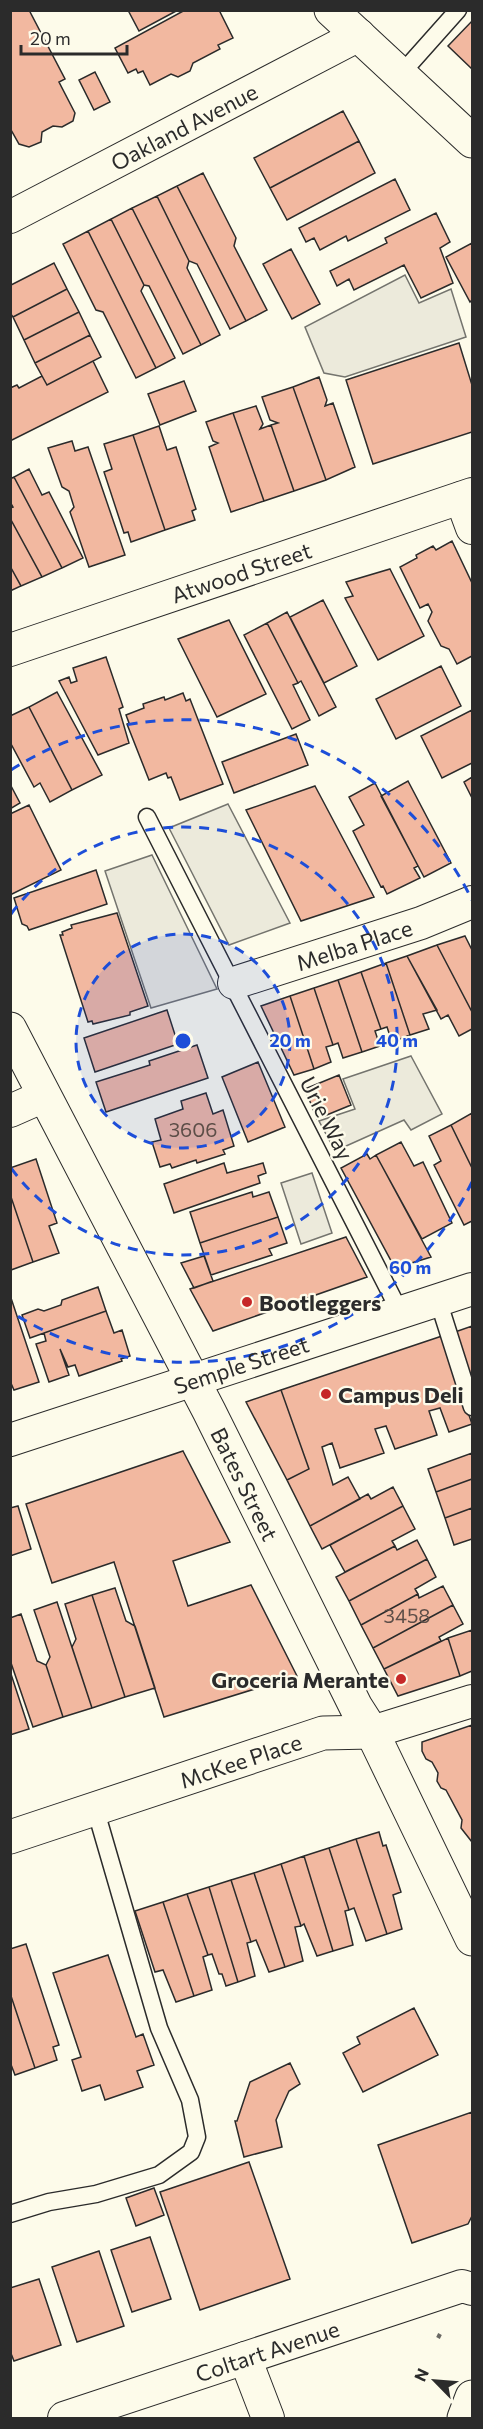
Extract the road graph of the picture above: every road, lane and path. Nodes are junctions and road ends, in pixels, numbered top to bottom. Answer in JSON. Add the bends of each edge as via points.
{"nodes":[{"id":1,"x":331,"y":10,"type":"edge"},
{"id":2,"x":458,"y":10,"type":"edge"},
{"id":3,"x":359,"y":35,"type":"junction"},
{"id":4,"x":401,"y":74,"type":"junction"},
{"id":5,"x":472,"y":141,"type":"edge"},
{"id":6,"x":10,"y":217,"type":"edge"},
{"id":7,"x":467,"y":496,"type":"edge"},
{"id":8,"x":472,"y":528,"type":"edge"},
{"id":9,"x":10,"y":651,"type":"edge"},
{"id":10,"x":147,"y":818,"type":"dead end"},
{"id":11,"x":472,"y":902,"type":"edge"},
{"id":12,"x":234,"y":983,"type":"junction"},
{"id":13,"x":10,"y":1029,"type":"edge"},
{"id":14,"x":44,"y":1096,"type":"junction"},
{"id":15,"x":10,"y":1111,"type":"edge"},
{"id":16,"x":472,"y":1289,"type":"edge"},
{"id":17,"x":438,"y":1300,"type":"junction"},
{"id":18,"x":400,"y":1312,"type":"junction"},
{"id":19,"x":193,"y":1380,"type":"junction"},
{"id":20,"x":472,"y":1407,"type":"edge"},
{"id":21,"x":10,"y":1440,"type":"edge"},
{"id":22,"x":472,"y":1701,"type":"edge"},
{"id":23,"x":372,"y":1732,"type":"junction"},
{"id":24,"x":95,"y":1808,"type":"junction"},
{"id":25,"x":10,"y":1837,"type":"edge"},
{"id":26,"x":472,"y":1939,"type":"edge"},
{"id":27,"x":10,"y":2214,"type":"edge"},
{"id":28,"x":472,"y":2289,"type":"edge"},
{"id":29,"x":245,"y":2358,"type":"junction"},
{"id":30,"x":472,"y":2397,"type":"edge"},
{"id":31,"x":64,"y":2418,"type":"edge"},
{"id":32,"x":268,"y":2418,"type":"edge"},
{"id":33,"x":464,"y":2418,"type":"edge"}],
"edges":[{"from":1,"to":3,"type":"street"},
{"from":2,"to":4,"type":"lane"},
{"from":3,"to":4,"type":"street"},
{"from":3,"to":6,"type":"street","name":"Oakland Avenue"},
{"from":4,"to":5,"type":"street"},
{"from":7,"to":8,"type":"street"},
{"from":7,"to":9,"type":"street","name":"Atwood Street"},
{"from":10,"to":12,"type":"lane","name":"Urie Way"},
{"from":11,"to":12,"type":"street","name":"Melba Place","via":[[421,923]]},
{"from":12,"to":18,"type":"lane","name":"Urie Way"},
{"from":13,"to":14,"type":"street","name":"Bates Street"},
{"from":14,"to":15,"type":"street"},
{"from":14,"to":19,"type":"street","name":"Bates Street"},
{"from":16,"to":17,"type":"street","name":"Semple Street"},
{"from":17,"to":18,"type":"street","name":"Semple Street"},
{"from":17,"to":20,"type":"lane"},
{"from":18,"to":19,"type":"street","name":"Semple Street"},
{"from":19,"to":21,"type":"street","name":"Semple Street"},
{"from":19,"to":23,"type":"street","name":"Bates Street"},
{"from":22,"to":23,"type":"street","name":"McKee Place"},
{"from":23,"to":24,"type":"street","name":"McKee Place","via":[[323,1733]]},
{"from":23,"to":26,"type":"street","name":"Bates Street"},
{"from":24,"to":25,"type":"street","name":"McKee Place"},
{"from":24,"to":27,"type":"lane","via":[[159,2028],[190,2100],[197,2137],[191,2152],[159,2175]]},
{"from":28,"to":29,"type":"street","name":"Coltart Avenue","via":[[462,2286]]},
{"from":29,"to":31,"type":"street","name":"Coltart Avenue"},
{"from":29,"to":32,"type":"street"},
{"from":30,"to":33,"type":"street"}]}
